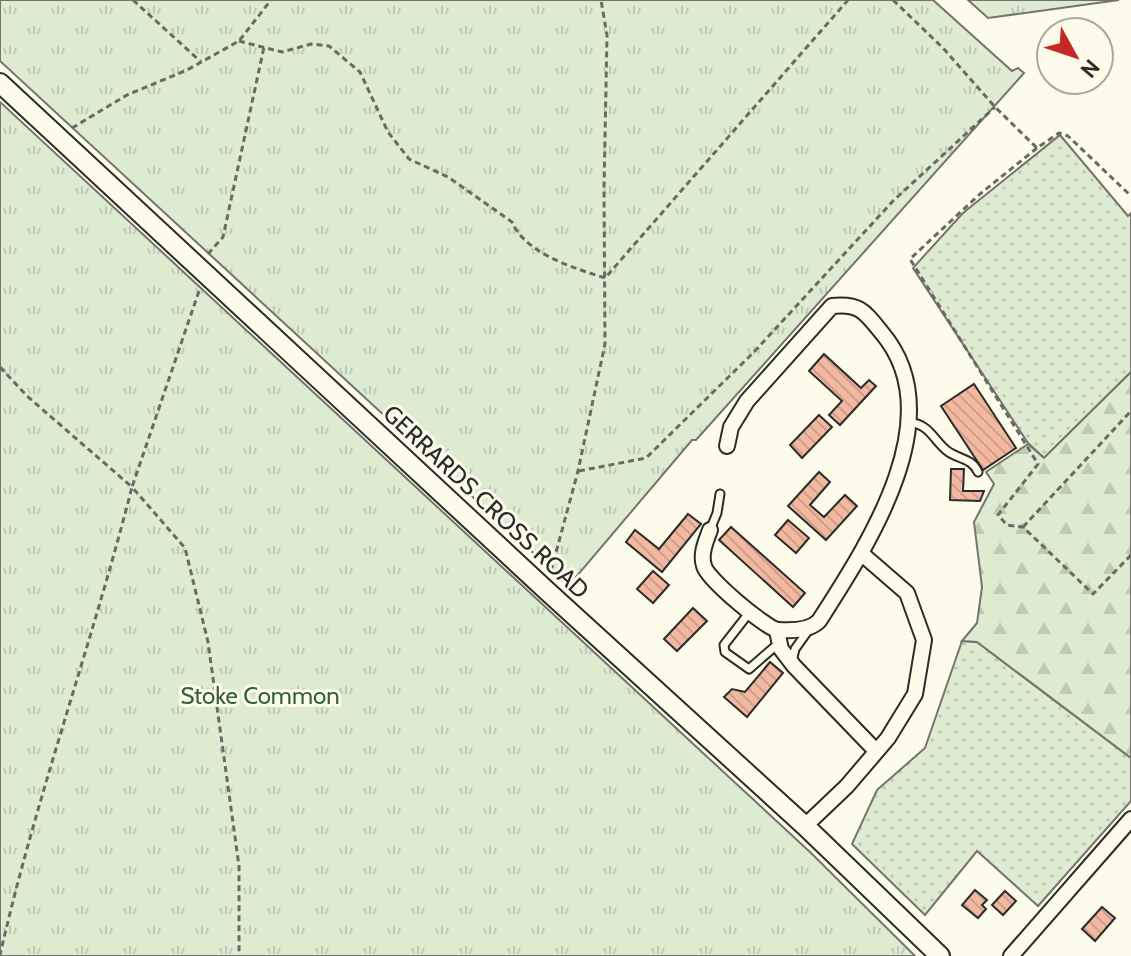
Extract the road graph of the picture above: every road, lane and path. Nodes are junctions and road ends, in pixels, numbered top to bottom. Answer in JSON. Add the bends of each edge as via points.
{"nodes":[{"id":1,"x":133,"y":0,"type":"edge"},
{"id":2,"x":271,"y":0,"type":"edge"},
{"id":3,"x":601,"y":0,"type":"edge"},
{"id":4,"x":848,"y":0,"type":"edge"},
{"id":5,"x":893,"y":0,"type":"edge"},
{"id":6,"x":239,"y":41,"type":"junction"},
{"id":7,"x":264,"y":47,"type":"junction"},
{"id":8,"x":201,"y":62,"type":"junction"},
{"id":9,"x":0,"y":83,"type":"edge"},
{"id":10,"x":995,"y":107,"type":"junction"},
{"id":11,"x":58,"y":136,"type":"junction"},
{"id":12,"x":1037,"y":148,"type":"junction"},
{"id":13,"x":1131,"y":196,"type":"edge"},
{"id":14,"x":201,"y":270,"type":"junction"},
{"id":15,"x":605,"y":278,"type":"junction"},
{"id":16,"x":0,"y":367,"type":"edge"},
{"id":17,"x":1131,"y":411,"type":"edge"},
{"id":18,"x":909,"y":422,"type":"junction"},
{"id":19,"x":727,"y":446,"type":"dead end"},
{"id":20,"x":578,"y":471,"type":"junction"},
{"id":21,"x":978,"y":472,"type":"dead end"},
{"id":22,"x":132,"y":487,"type":"junction"},
{"id":23,"x":720,"y":494,"type":"dead end"},
{"id":24,"x":1023,"y":527,"type":"junction"},
{"id":25,"x":710,"y":530,"type":"joint"},
{"id":26,"x":862,"y":554,"type":"junction"},
{"id":27,"x":1131,"y":555,"type":"edge"},
{"id":28,"x":546,"y":590,"type":"junction"},
{"id":29,"x":750,"y":611,"type":"junction"},
{"id":30,"x":810,"y":628,"type":"junction"},
{"id":31,"x":778,"y":637,"type":"junction"},
{"id":32,"x":792,"y":664,"type":"junction"},
{"id":33,"x":876,"y":751,"type":"junction"},
{"id":34,"x":1131,"y":819,"type":"edge"},
{"id":35,"x":805,"y":826,"type":"junction"},
{"id":36,"x":0,"y":955,"type":"edge"},
{"id":37,"x":239,"y":956,"type":"edge"},
{"id":38,"x":940,"y":956,"type":"edge"},
{"id":39,"x":1011,"y":956,"type":"edge"}],
"edges":[{"from":1,"to":8,"type":"path"},
{"from":2,"to":6,"type":"path"},
{"from":3,"to":15,"type":"path","via":[[607,35]]},
{"from":4,"to":15,"type":"path"},
{"from":5,"to":10,"type":"path"},
{"from":6,"to":7,"type":"path"},
{"from":6,"to":8,"type":"path"},
{"from":7,"to":14,"type":"path","via":[[223,237]]},
{"from":7,"to":15,"type":"path","via":[[282,52],[311,44],[329,46],[360,72],[388,132],[409,159],[448,177],[559,263]]},
{"from":8,"to":11,"type":"path","via":[[127,95]]},
{"from":9,"to":11,"type":"main road","name":"GERRARDS CROSS ROAD"},
{"from":10,"to":12,"type":"path"},
{"from":10,"to":20,"type":"path","via":[[893,201],[754,352],[646,458]]},
{"from":11,"to":14,"type":"main road","name":"GERRARDS CROSS ROAD"},
{"from":12,"to":13,"type":"path","via":[[1059,133],[1068,136]]},
{"from":12,"to":24,"type":"path","via":[[910,259],[1038,464],[998,515],[1007,525]]},
{"from":14,"to":22,"type":"path"},
{"from":14,"to":28,"type":"main road","name":"GERRARDS CROSS ROAD"},
{"from":15,"to":20,"type":"path","via":[[605,344]]},
{"from":16,"to":22,"type":"path"},
{"from":17,"to":24,"type":"path"},
{"from":18,"to":19,"type":"street","via":[[908,388],[889,341],[864,310],[832,306],[747,401],[731,427]]},
{"from":18,"to":21,"type":"lane","via":[[930,430],[945,449],[974,463]]},
{"from":18,"to":26,"type":"street","via":[[888,499]]},
{"from":20,"to":28,"type":"path"},
{"from":22,"to":36,"type":"path","via":[[15,887]]},
{"from":22,"to":37,"type":"path","via":[[185,548],[208,642],[239,866]]},
{"from":23,"to":25,"type":"lane"},
{"from":24,"to":27,"type":"path","via":[[1093,594]]},
{"from":25,"to":29,"type":"street","via":[[704,569]]},
{"from":26,"to":30,"type":"street"},
{"from":26,"to":33,"type":"street","via":[[907,593],[924,640],[915,694]]},
{"from":28,"to":35,"type":"main road","name":"GERRARDS CROSS ROAD"},
{"from":29,"to":31,"type":"street"},
{"from":29,"to":31,"type":"lane","via":[[724,645],[725,652],[749,669]]},
{"from":30,"to":31,"type":"street"},
{"from":30,"to":32,"type":"lane","via":[[795,649]]},
{"from":31,"to":32,"type":"street"},
{"from":32,"to":33,"type":"street"},
{"from":33,"to":35,"type":"street"},
{"from":34,"to":39,"type":"street"},
{"from":35,"to":38,"type":"main road","name":"GERRARDS CROSS ROAD"}]}
